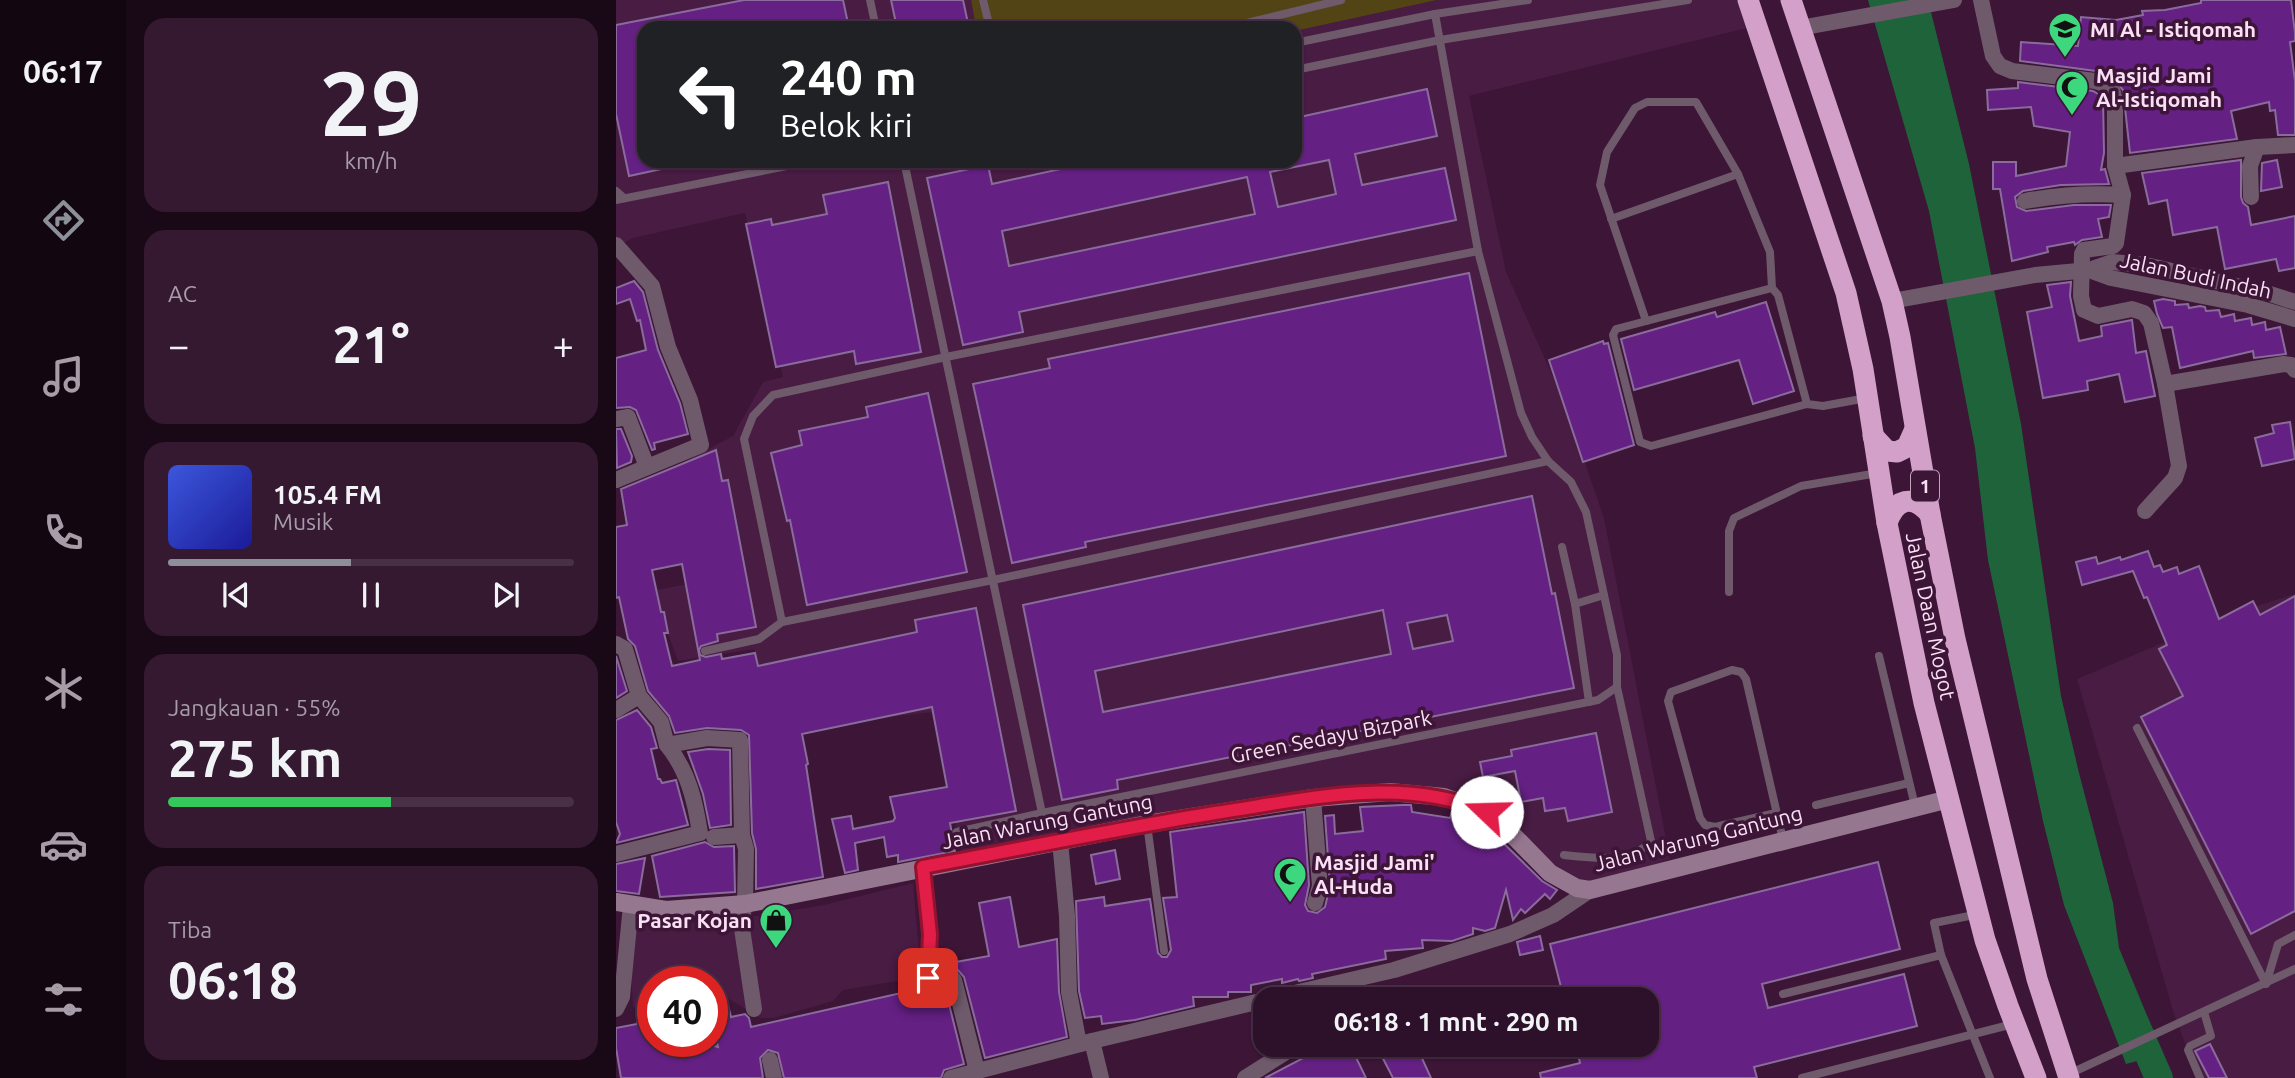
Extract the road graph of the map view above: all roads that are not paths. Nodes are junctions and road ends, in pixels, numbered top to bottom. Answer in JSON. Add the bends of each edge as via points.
{"nodes":[{"id":1,"x":870,"y":0,"type":"edge"},
{"id":2,"x":983,"y":0,"type":"edge"},
{"id":3,"x":1341,"y":0,"type":"edge"},
{"id":4,"x":1528,"y":0,"type":"edge"},
{"id":5,"x":1688,"y":0,"type":"edge"},
{"id":6,"x":1748,"y":0,"type":"edge"},
{"id":7,"x":1791,"y":0,"type":"edge"},
{"id":8,"x":1954,"y":0,"type":"edge"},
{"id":9,"x":1983,"y":7,"type":"edge"},
{"id":10,"x":1435,"y":14,"type":"junction"},
{"id":11,"x":874,"y":21,"type":"edge"},
{"id":12,"x":988,"y":21,"type":"edge"},
{"id":13,"x":1255,"y":21,"type":"edge"},
{"id":14,"x":1800,"y":28,"type":"junction"},
{"id":15,"x":1440,"y":40,"type":"junction"},
{"id":16,"x":1302,"y":42,"type":"edge"},
{"id":17,"x":1302,"y":69,"type":"edge"},
{"id":18,"x":2295,"y":145,"type":"edge"},
{"id":19,"x":2258,"y":146,"type":"junction"},
{"id":20,"x":2115,"y":166,"type":"junction"},
{"id":21,"x":777,"y":168,"type":"edge"},
{"id":22,"x":906,"y":168,"type":"edge"},
{"id":23,"x":1738,"y":174,"type":"junction"},
{"id":24,"x":616,"y":191,"type":"edge"},
{"id":25,"x":2123,"y":195,"type":"junction"},
{"id":26,"x":2251,"y":197,"type":"dead end"},
{"id":27,"x":620,"y":199,"type":"edge"},
{"id":28,"x":2025,"y":201,"type":"dead end"},
{"id":29,"x":1611,"y":219,"type":"junction"},
{"id":30,"x":616,"y":245,"type":"edge"},
{"id":31,"x":1478,"y":251,"type":"junction"},
{"id":32,"x":2085,"y":270,"type":"junction"},
{"id":33,"x":1772,"y":288,"type":"junction"},
{"id":34,"x":2267,"y":293,"type":"junction"},
{"id":35,"x":1892,"y":301,"type":"junction"},
{"id":36,"x":2295,"y":302,"type":"edge"},
{"id":37,"x":2263,"y":309,"type":"junction"},
{"id":38,"x":2295,"y":319,"type":"edge"},
{"id":39,"x":1646,"y":321,"type":"junction"},
{"id":40,"x":946,"y":357,"type":"junction"},
{"id":41,"x":2295,"y":370,"type":"edge"},
{"id":42,"x":2165,"y":384,"type":"junction"},
{"id":43,"x":1868,"y":398,"type":"junction"},
{"id":44,"x":1807,"y":404,"type":"junction"},
{"id":45,"x":616,"y":418,"type":"edge"},
{"id":46,"x":1915,"y":429,"type":"junction"},
{"id":47,"x":1873,"y":436,"type":"junction"},
{"id":48,"x":1548,"y":461,"type":"junction"},
{"id":49,"x":645,"y":463,"type":"junction"},
{"id":50,"x":1878,"y":473,"type":"junction"},
{"id":51,"x":616,"y":480,"type":"edge"},
{"id":52,"x":2145,"y":511,"type":"dead end"},
{"id":53,"x":1930,"y":514,"type":"junction"},
{"id":54,"x":1887,"y":523,"type":"junction"},
{"id":55,"x":1562,"y":547,"type":"dead end"},
{"id":56,"x":993,"y":580,"type":"junction"},
{"id":57,"x":1729,"y":592,"type":"dead end"},
{"id":58,"x":1604,"y":595,"type":"junction"},
{"id":59,"x":1575,"y":604,"type":"junction"},
{"id":60,"x":782,"y":622,"type":"junction"},
{"id":61,"x":616,"y":644,"type":"edge"},
{"id":62,"x":705,"y":651,"type":"dead end"},
{"id":63,"x":1879,"y":656,"type":"dead end"},
{"id":64,"x":1617,"y":687,"type":"junction"},
{"id":65,"x":639,"y":696,"type":"junction"},
{"id":66,"x":1589,"y":702,"type":"junction"},
{"id":67,"x":616,"y":710,"type":"edge"},
{"id":68,"x":2137,"y":727,"type":"dead end"},
{"id":69,"x":667,"y":745,"type":"junction"},
{"id":70,"x":1909,"y":783,"type":"junction"},
{"id":71,"x":1312,"y":798,"type":"junction"},
{"id":72,"x":1949,"y":799,"type":"junction"},
{"id":73,"x":1816,"y":805,"type":"dead end"},
{"id":74,"x":1915,"y":806,"type":"junction"},
{"id":75,"x":1042,"y":813,"type":"junction"},
{"id":76,"x":1776,"y":813,"type":"junction"},
{"id":77,"x":1147,"y":824,"type":"junction"},
{"id":78,"x":957,"y":832,"type":"dead end"},
{"id":79,"x":741,"y":835,"type":"junction"},
{"id":80,"x":714,"y":838,"type":"dead end"},
{"id":81,"x":1783,"y":839,"type":"junction"},
{"id":82,"x":1060,"y":841,"type":"junction"},
{"id":83,"x":616,"y":854,"type":"edge"},
{"id":84,"x":1564,"y":856,"type":"dead end"},
{"id":85,"x":923,"y":867,"type":"junction"},
{"id":86,"x":1590,"y":890,"type":"junction"},
{"id":87,"x":624,"y":903,"type":"edge"},
{"id":88,"x":1315,"y":903,"type":"dead end"},
{"id":89,"x":745,"y":904,"type":"junction"},
{"id":90,"x":1979,"y":915,"type":"junction"},
{"id":91,"x":2295,"y":935,"type":"edge"},
{"id":92,"x":1164,"y":951,"type":"dead end"},
{"id":93,"x":1941,"y":955,"type":"junction"},
{"id":94,"x":2295,"y":969,"type":"edge"},
{"id":95,"x":2266,"y":984,"type":"junction"},
{"id":96,"x":1322,"y":987,"type":"edge"},
{"id":97,"x":1783,"y":994,"type":"dead end"},
{"id":98,"x":1253,"y":1003,"type":"edge"},
{"id":99,"x":616,"y":1009,"type":"edge"},
{"id":100,"x":754,"y":1009,"type":"dead end"},
{"id":101,"x":2204,"y":1012,"type":"junction"},
{"id":102,"x":2015,"y":1024,"type":"junction"},
{"id":103,"x":1972,"y":1036,"type":"junction"},
{"id":104,"x":1086,"y":1042,"type":"junction"},
{"id":105,"x":1278,"y":1057,"type":"edge"},
{"id":106,"x":770,"y":1060,"type":"dead end"},
{"id":107,"x":977,"y":1071,"type":"junction"},
{"id":108,"x":2068,"y":1077,"type":"edge"},
{"id":109,"x":774,"y":1078,"type":"edge"},
{"id":110,"x":951,"y":1078,"type":"edge"},
{"id":111,"x":1101,"y":1078,"type":"edge"},
{"id":112,"x":1245,"y":1078,"type":"edge"},
{"id":113,"x":1802,"y":1078,"type":"edge"},
{"id":114,"x":1990,"y":1078,"type":"edge"},
{"id":115,"x":2036,"y":1078,"type":"edge"},
{"id":116,"x":2200,"y":1078,"type":"edge"}],
"edges":[{"from":1,"to":11,"type":"lane"},
{"from":2,"to":12,"type":"lane"},
{"from":3,"to":13,"type":"lane"},
{"from":4,"to":10,"type":"lane"},
{"from":5,"to":15,"type":"lane"},
{"from":6,"to":43,"type":"highway","name":"Jalan Daan Mogot","number":"1","via":[[1835,255]]},
{"from":7,"to":14,"type":"highway","name":"Jalan Daan Mogot","number":"1"},
{"from":8,"to":14,"type":"street"},
{"from":9,"to":20,"type":"street","via":[[1993,56],[2000,66],[2095,81],[2113,92]]},
{"from":10,"to":15,"type":"lane"},
{"from":10,"to":16,"type":"lane"},
{"from":14,"to":35,"type":"highway","name":"Jalan Daan Mogot","number":"1"},
{"from":15,"to":17,"type":"lane"},
{"from":15,"to":31,"type":"lane"},
{"from":18,"to":19,"type":"street"},
{"from":19,"to":20,"type":"street"},
{"from":19,"to":26,"type":"street","via":[[2250,166]]},
{"from":20,"to":25,"type":"street"},
{"from":21,"to":27,"type":"lane"},
{"from":22,"to":40,"type":"lane"},
{"from":23,"to":29,"type":"lane"},
{"from":23,"to":29,"type":"lane","via":[[1696,102],[1647,102],[1635,108],[1607,152],[1600,185]]},
{"from":23,"to":33,"type":"lane","via":[[1770,252]]},
{"from":24,"to":27,"type":"lane"},
{"from":25,"to":28,"type":"street","via":[[2058,195]]},
{"from":25,"to":32,"type":"street","via":[[2116,243],[2084,250]]},
{"from":29,"to":39,"type":"lane"},
{"from":30,"to":49,"type":"street","via":[[652,286],[700,440]]},
{"from":31,"to":40,"type":"lane"},
{"from":31,"to":48,"type":"lane","via":[[1521,413]]},
{"from":32,"to":34,"type":"street","name":"Jalan Budi Indah","via":[[2112,262],[2146,265]]},
{"from":32,"to":35,"type":"street","name":"Jalan Budi Indah"},
{"from":32,"to":37,"type":"street","name":"Jalan Budi Indah"},
{"from":32,"to":42,"type":"street","via":[[2084,310],[2098,316],[2132,309],[2144,313],[2151,323]]},
{"from":33,"to":39,"type":"lane"},
{"from":33,"to":44,"type":"lane","via":[[1778,295]]},
{"from":34,"to":36,"type":"street","name":"Jalan Budi Indah"},
{"from":34,"to":37,"type":"street"},
{"from":35,"to":46,"type":"highway","name":"Jalan Daan Mogot","number":"1"},
{"from":37,"to":38,"type":"street","name":"Jalan Budi Indah"},
{"from":39,"to":44,"type":"lane","via":[[1616,329],[1613,335],[1640,442],[1651,446]]},
{"from":40,"to":56,"type":"lane"},
{"from":40,"to":60,"type":"lane","via":[[773,395],[753,416],[744,439]]},
{"from":41,"to":42,"type":"street","via":[[2284,363]]},
{"from":42,"to":52,"type":"street","via":[[2179,467],[2175,478]]},
{"from":43,"to":44,"type":"lane"},
{"from":43,"to":47,"type":"highway","name":"Jalan Daan Mogot","number":"1"},
{"from":45,"to":49,"type":"street","via":[[628,417]]},
{"from":46,"to":47,"type":"highway","via":[[1907,447],[1897,452],[1887,451]]},
{"from":46,"to":53,"type":"highway","name":"Jalan Daan Mogot","number":"1"},
{"from":47,"to":50,"type":"highway","name":"Jalan Daan Mogot","number":"1"},
{"from":48,"to":56,"type":"lane"},
{"from":48,"to":58,"type":"lane","via":[[1571,482],[1586,512]]},
{"from":49,"to":51,"type":"street"},
{"from":50,"to":54,"type":"highway","name":"Jalan Daan Mogot","number":"1"},
{"from":50,"to":57,"type":"lane","via":[[1801,486],[1734,518],[1729,531]]},
{"from":53,"to":54,"type":"highway","via":[[1915,502],[1905,502],[1896,506]]},
{"from":53,"to":108,"type":"highway","name":"Jalan Daan Mogot","number":"1","via":[[1955,639],[2037,979]]},
{"from":54,"to":72,"type":"highway","name":"Jalan Daan Mogot","number":"1","via":[[1923,703]]},
{"from":55,"to":59,"type":"lane"},
{"from":56,"to":60,"type":"lane"},
{"from":56,"to":75,"type":"lane"},
{"from":58,"to":59,"type":"lane"},
{"from":58,"to":64,"type":"lane","via":[[1617,655]]},
{"from":59,"to":66,"type":"lane"},
{"from":60,"to":62,"type":"lane","via":[[759,639]]},
{"from":61,"to":65,"type":"street","via":[[625,649]]},
{"from":63,"to":70,"type":"lane"},
{"from":64,"to":66,"type":"lane","name":"Green Sedayu Bizpark"},
{"from":64,"to":84,"type":"lane","via":[[1651,841],[1627,855]]},
{"from":65,"to":67,"type":"street"},
{"from":65,"to":69,"type":"street","via":[[661,722]]},
{"from":66,"to":75,"type":"lane","name":"Green Sedayu Bizpark"},
{"from":68,"to":95,"type":"lane"},
{"from":69,"to":79,"type":"street","via":[[707,738],[740,740]]},
{"from":69,"to":83,"type":"street","via":[[680,762],[694,798],[701,833]]},
{"from":70,"to":73,"type":"lane"},
{"from":70,"to":74,"type":"lane"},
{"from":71,"to":77,"type":"street","name":"Jalan Warung Gantung"},
{"from":71,"to":86,"type":"street","name":"Jalan Warung Gantung","via":[[1412,793],[1467,803],[1500,822],[1550,873]]},
{"from":71,"to":88,"type":"street","via":[[1320,886]]},
{"from":72,"to":74,"type":"street","name":"Jalan Warung Gantung"},
{"from":72,"to":90,"type":"highway","name":"Jalan Daan Mogot","number":"1"},
{"from":74,"to":81,"type":"street","name":"Jalan Warung Gantung"},
{"from":75,"to":78,"type":"lane","name":"Green Sedayu Bizpark"},
{"from":76,"to":76,"type":"lane","via":[[1715,827],[1705,825],[1699,818],[1668,701],[1671,692],[1732,670],[1741,672]]},
{"from":76,"to":81,"type":"lane"},
{"from":77,"to":82,"type":"street","name":"Jalan Warung Gantung"},
{"from":77,"to":92,"type":"lane"},
{"from":79,"to":80,"type":"street"},
{"from":79,"to":89,"type":"street","via":[[746,849]]},
{"from":81,"to":86,"type":"street","name":"Jalan Warung Gantung"},
{"from":82,"to":85,"type":"street","name":"Jalan Warung Gantung"},
{"from":82,"to":104,"type":"street","via":[[1069,992]]},
{"from":85,"to":89,"type":"street","name":"Jalan Warung Gantung"},
{"from":85,"to":107,"type":"street","via":[[930,934],[928,978],[932,983],[954,981]]},
{"from":86,"to":96,"type":"street","via":[[1553,915],[1510,934]]},
{"from":87,"to":89,"type":"street","name":"Jalan Warung Gantung","via":[[666,910]]},
{"from":87,"to":99,"type":"street","via":[[622,997]]},
{"from":89,"to":100,"type":"street","via":[[741,922]]},
{"from":90,"to":93,"type":"lane","via":[[1934,923]]},
{"from":90,"to":102,"type":"highway","name":"Jalan Daan Mogot","number":"1"},
{"from":91,"to":95,"type":"lane","via":[[2278,944]]},
{"from":93,"to":97,"type":"lane"},
{"from":93,"to":103,"type":"lane"},
{"from":94,"to":95,"type":"lane"},
{"from":95,"to":101,"type":"lane"},
{"from":98,"to":104,"type":"street"},
{"from":101,"to":108,"type":"lane"},
{"from":101,"to":116,"type":"lane","via":[[2211,1036],[2188,1050]]},
{"from":102,"to":103,"type":"lane"},
{"from":102,"to":115,"type":"highway","name":"Jalan Daan Mogot","number":"1"},
{"from":103,"to":113,"type":"lane"},
{"from":103,"to":114,"type":"lane"},
{"from":104,"to":107,"type":"street"},
{"from":104,"to":111,"type":"street"},
{"from":105,"to":112,"type":"street"},
{"from":106,"to":109,"type":"street"},
{"from":107,"to":110,"type":"street"}]}
